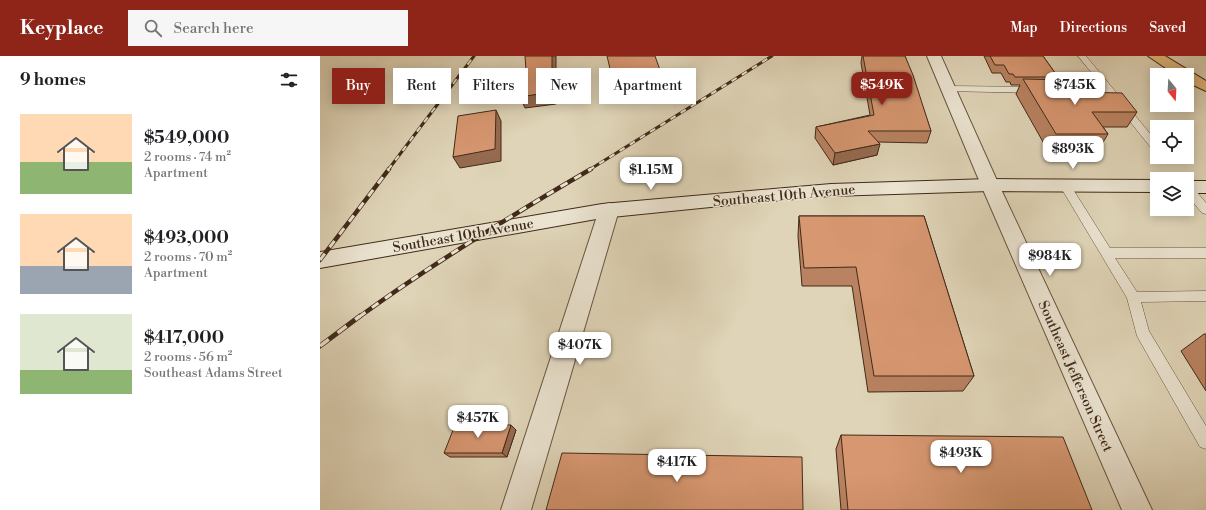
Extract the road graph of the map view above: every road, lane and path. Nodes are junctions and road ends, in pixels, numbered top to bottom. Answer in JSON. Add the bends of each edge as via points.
{"nodes":[{"id":1,"x":934,"y":56,"type":"edge"},
{"id":2,"x":1082,"y":56,"type":"edge"},
{"id":3,"x":1155,"y":56,"type":"edge"},
{"id":4,"x":1175,"y":68,"type":"edge"},
{"id":5,"x":1194,"y":80,"type":"edge"},
{"id":6,"x":1206,"y":87,"type":"edge"},
{"id":7,"x":948,"y":88,"type":"junction"},
{"id":8,"x":1110,"y":90,"type":"junction"},
{"id":9,"x":1150,"y":140,"type":"edge"},
{"id":10,"x":990,"y":185,"type":"junction"},
{"id":11,"x":1065,"y":186,"type":"junction"},
{"id":12,"x":1150,"y":186,"type":"edge"},
{"id":13,"x":1194,"y":187,"type":"edge"},
{"id":14,"x":1206,"y":187,"type":"edge"},
{"id":15,"x":1194,"y":195,"type":"edge"},
{"id":16,"x":609,"y":210,"type":"junction"},
{"id":17,"x":1206,"y":210,"type":"edge"},
{"id":18,"x":1106,"y":253,"type":"junction"},
{"id":19,"x":1206,"y":253,"type":"edge"},
{"id":20,"x":320,"y":260,"type":"edge"},
{"id":21,"x":1206,"y":296,"type":"edge"},
{"id":22,"x":1133,"y":297,"type":"junction"},
{"id":23,"x":1206,"y":441,"type":"edge"},
{"id":24,"x":516,"y":510,"type":"edge"},
{"id":25,"x":1137,"y":510,"type":"edge"}],
"edges":[{"from":1,"to":7,"type":"street","name":"Southeast Jefferson Street"},
{"from":2,"to":8,"type":"lane"},
{"from":3,"to":4,"type":"highway"},
{"from":5,"to":6,"type":"highway"},
{"from":7,"to":8,"type":"lane"},
{"from":7,"to":10,"type":"street","name":"Southeast Jefferson Street"},
{"from":8,"to":9,"type":"lane"},
{"from":10,"to":11,"type":"street","name":"Southeast 10th Avenue"},
{"from":10,"to":16,"type":"street","name":"Southeast 10th Avenue","via":[[831,190]]},
{"from":10,"to":25,"type":"street","name":"Southeast Jefferson Street"},
{"from":11,"to":12,"type":"street","name":"Southeast 10th Avenue"},
{"from":11,"to":18,"type":"lane"},
{"from":13,"to":14,"type":"street"},
{"from":15,"to":17,"type":"lane"},
{"from":16,"to":20,"type":"street","name":"Southeast 10th Avenue"},
{"from":16,"to":24,"type":"street"},
{"from":18,"to":19,"type":"lane"},
{"from":18,"to":22,"type":"lane"},
{"from":21,"to":22,"type":"lane"},
{"from":22,"to":23,"type":"lane","via":[[1142,332]]}]}
